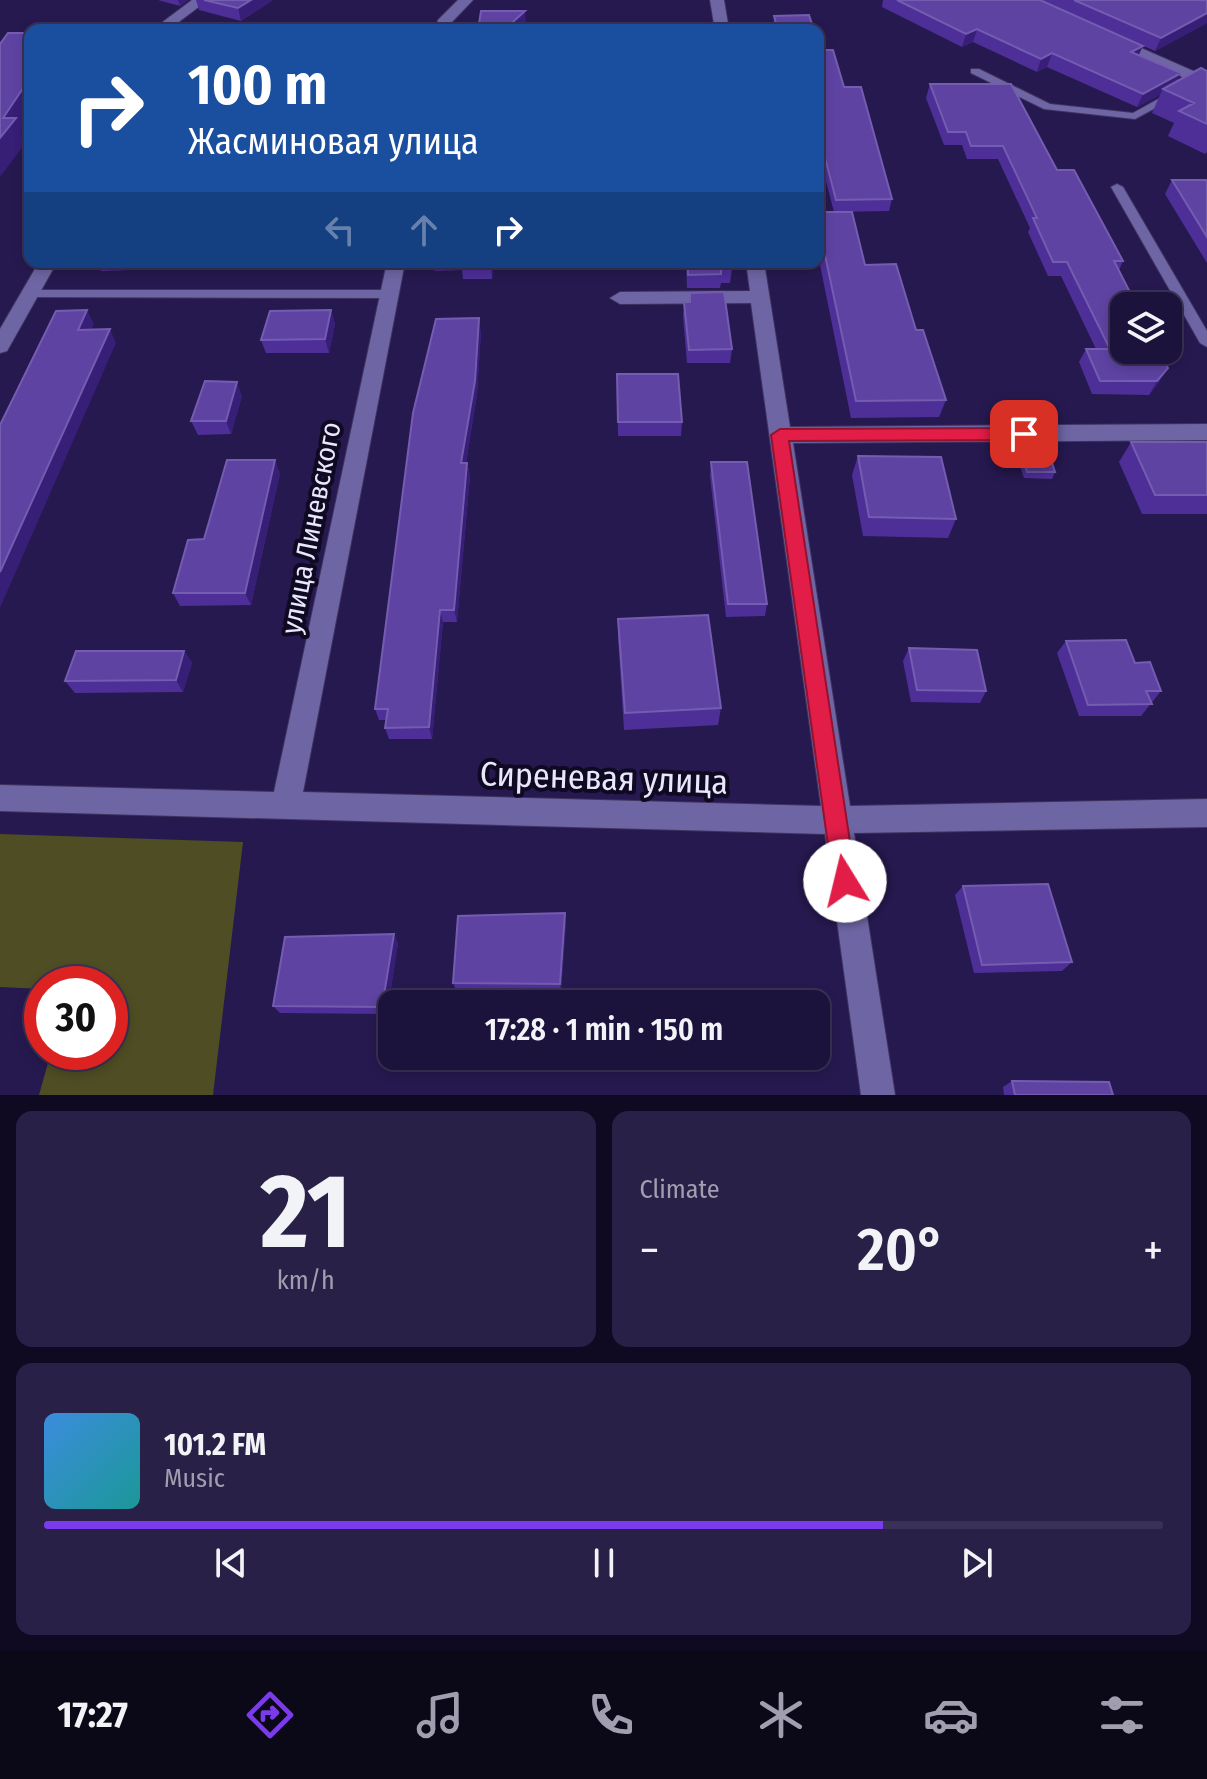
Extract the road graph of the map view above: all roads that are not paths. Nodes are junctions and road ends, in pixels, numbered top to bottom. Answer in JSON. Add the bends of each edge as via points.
{"nodes":[{"id":1,"x":201,"y":0,"type":"edge"},
{"id":2,"x":466,"y":0,"type":"edge"},
{"id":3,"x":717,"y":0,"type":"edge"},
{"id":4,"x":167,"y":24,"type":"edge"},
{"id":5,"x":443,"y":24,"type":"edge"},
{"id":6,"x":721,"y":24,"type":"edge"},
{"id":7,"x":1091,"y":31,"type":"edge"},
{"id":8,"x":975,"y":71,"type":"dead end"},
{"id":9,"x":1205,"y":80,"type":"edge"},
{"id":10,"x":1117,"y":187,"type":"dead end"},
{"id":11,"x":45,"y":268,"type":"edge"},
{"id":12,"x":395,"y":268,"type":"edge"},
{"id":13,"x":756,"y":268,"type":"edge"},
{"id":14,"x":30,"y":294,"type":"junction"},
{"id":15,"x":389,"y":294,"type":"junction"},
{"id":16,"x":760,"y":297,"type":"junction"},
{"id":17,"x":620,"y":298,"type":"dead end"},
{"id":18,"x":1207,"y":343,"type":"edge"},
{"id":19,"x":0,"y":346,"type":"edge"},
{"id":20,"x":1207,"y":432,"type":"edge"},
{"id":21,"x":780,"y":435,"type":"junction"},
{"id":22,"x":0,"y":798,"type":"edge"},
{"id":23,"x":286,"y":805,"type":"junction"},
{"id":24,"x":1207,"y":813,"type":"edge"},
{"id":25,"x":835,"y":820,"type":"junction"},
{"id":26,"x":878,"y":1095,"type":"edge"}],
"edges":[{"from":1,"to":4,"type":"street"},
{"from":2,"to":5,"type":"street"},
{"from":3,"to":6,"type":"street"},
{"from":7,"to":9,"type":"street"},
{"from":8,"to":9,"type":"lane","via":[[1048,107],[1135,116]]},
{"from":10,"to":18,"type":"lane"},
{"from":11,"to":14,"type":"street"},
{"from":12,"to":15,"type":"street","name":"улица Линевского"},
{"from":13,"to":16,"type":"street"},
{"from":14,"to":15,"type":"lane"},
{"from":14,"to":19,"type":"street"},
{"from":15,"to":23,"type":"street","name":"улица Линевского"},
{"from":16,"to":17,"type":"street"},
{"from":16,"to":21,"type":"street"},
{"from":20,"to":21,"type":"street"},
{"from":21,"to":25,"type":"street"},
{"from":22,"to":23,"type":"street","name":"Сиреневая улица"},
{"from":23,"to":25,"type":"street","name":"Сиреневая улица"},
{"from":24,"to":25,"type":"street","name":"Сиреневая улица"},
{"from":25,"to":26,"type":"street"}]}
